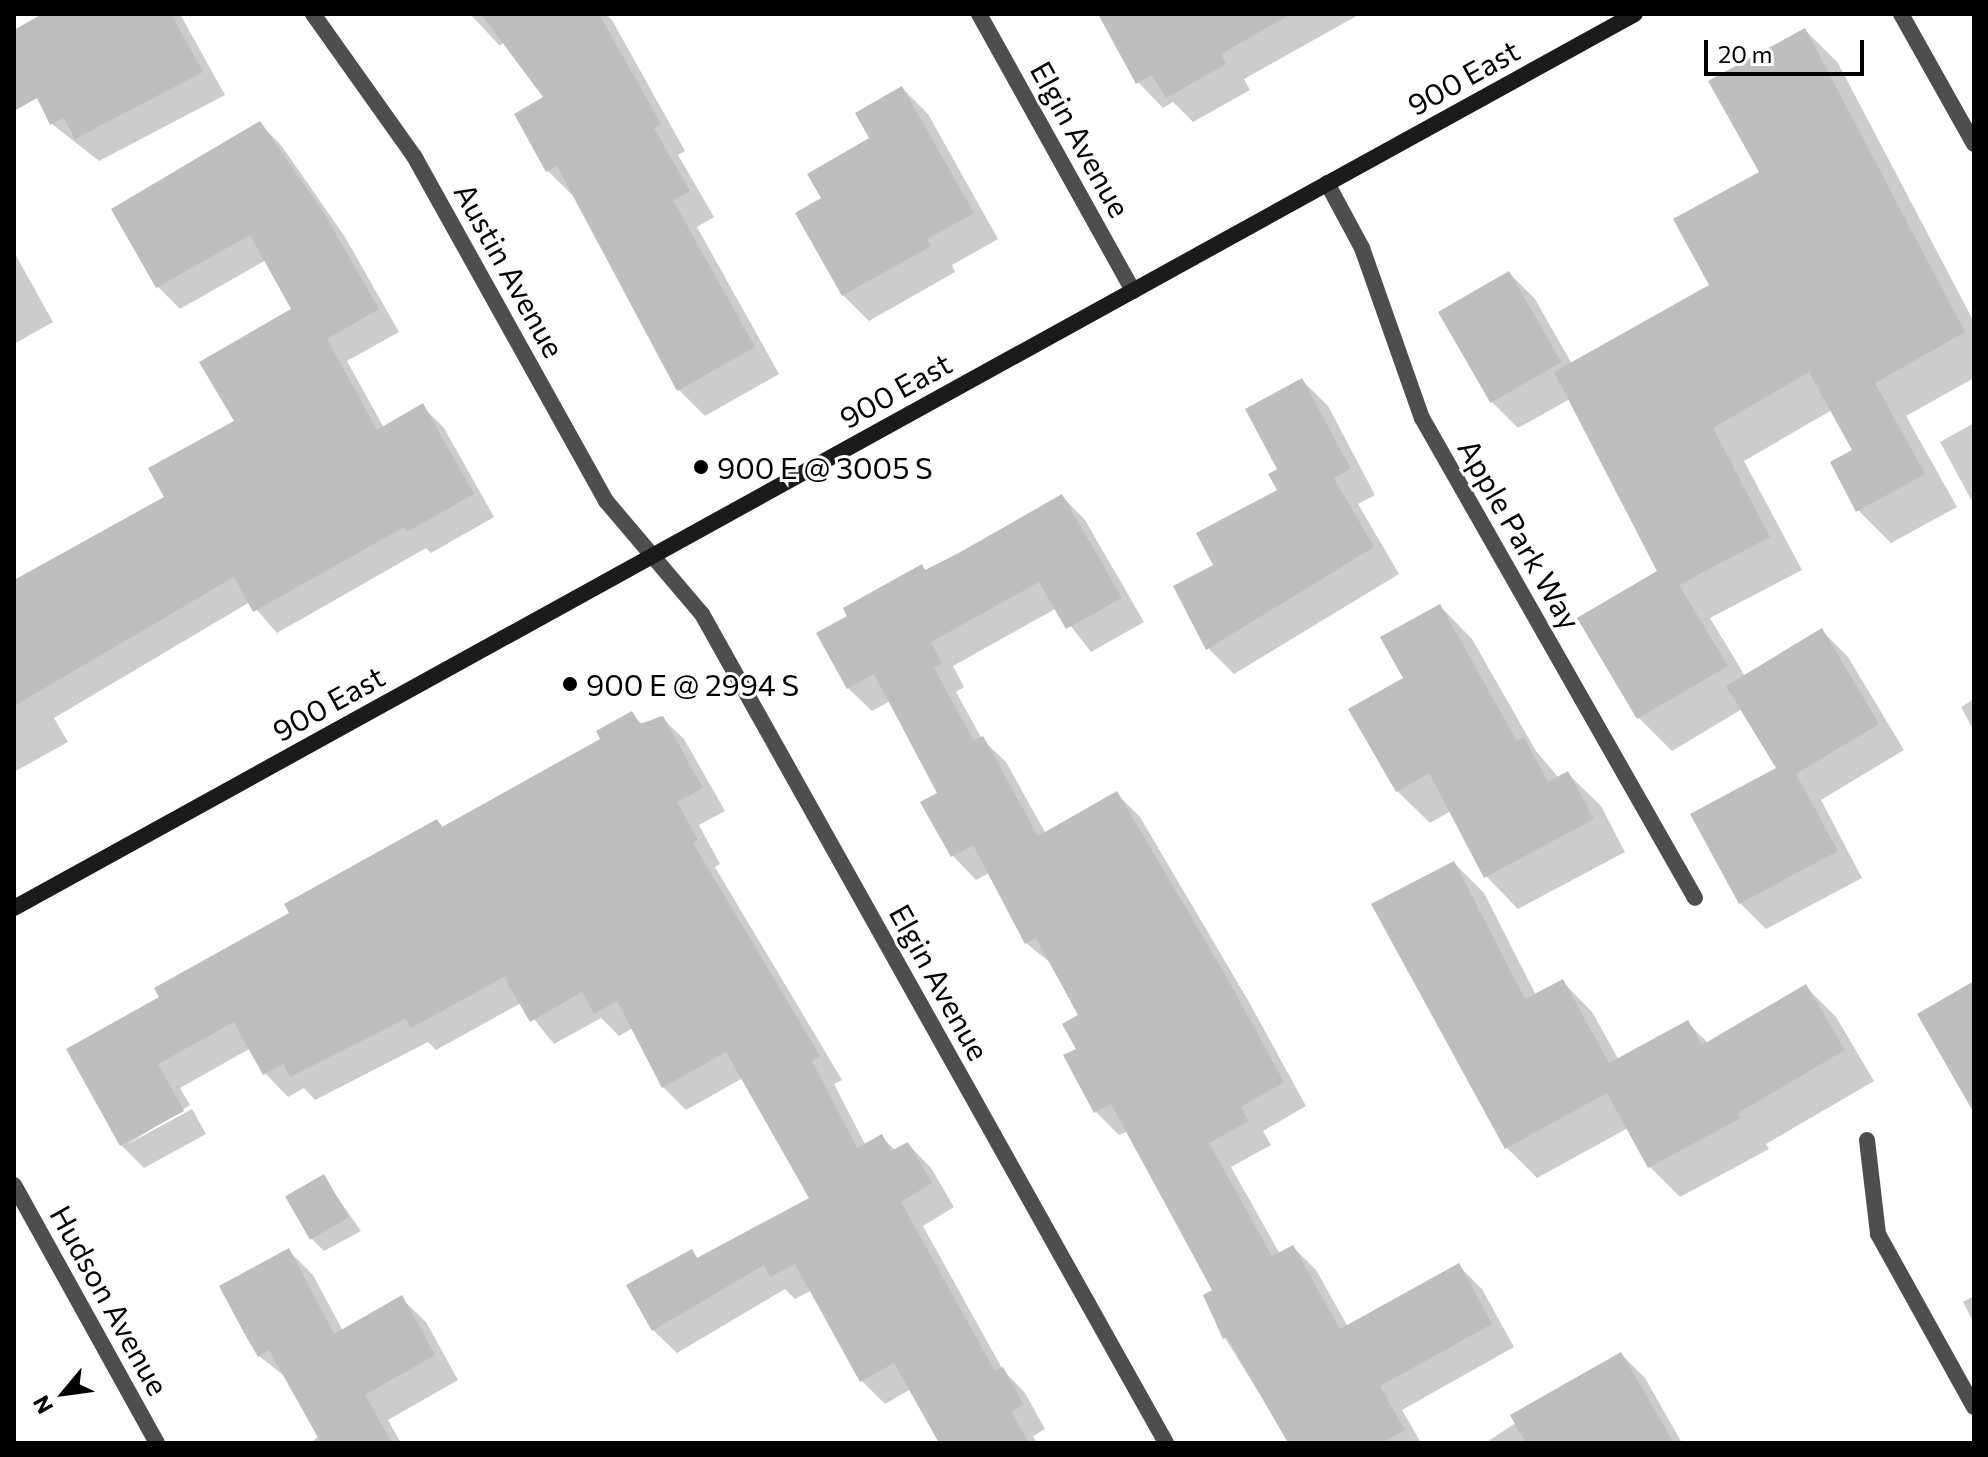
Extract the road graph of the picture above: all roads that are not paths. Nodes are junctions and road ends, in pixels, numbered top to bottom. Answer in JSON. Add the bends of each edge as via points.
{"nodes":[{"id":1,"x":313,"y":14,"type":"edge"},
{"id":2,"x":979,"y":14,"type":"edge"},
{"id":3,"x":1635,"y":14,"type":"edge"},
{"id":4,"x":1901,"y":14,"type":"edge"},
{"id":5,"x":1974,"y":144,"type":"edge"},
{"id":6,"x":1327,"y":183,"type":"junction"},
{"id":7,"x":1133,"y":291,"type":"junction"},
{"id":8,"x":653,"y":556,"type":"junction"},
{"id":9,"x":1695,"y":898,"type":"dead end"},
{"id":10,"x":14,"y":908,"type":"edge"},
{"id":11,"x":1867,"y":1140,"type":"dead end"},
{"id":12,"x":14,"y":1185,"type":"edge"},
{"id":13,"x":1974,"y":1407,"type":"edge"},
{"id":14,"x":157,"y":1443,"type":"edge"},
{"id":15,"x":1166,"y":1443,"type":"edge"}],
"edges":[{"from":1,"to":8,"type":"street","name":"Austin Avenue","via":[[414,156],[606,501]]},
{"from":2,"to":7,"type":"street","name":"Elgin Avenue"},
{"from":3,"to":6,"type":"street","name":"900 East"},
{"from":4,"to":5,"type":"street"},
{"from":6,"to":7,"type":"street","name":"900 East"},
{"from":6,"to":9,"type":"street","name":"Apple Park Way","via":[[1362,248],[1422,418]]},
{"from":7,"to":8,"type":"street","name":"900 East"},
{"from":8,"to":10,"type":"street","name":"900 East"},
{"from":8,"to":15,"type":"street","name":"Elgin Avenue","via":[[702,614]]},
{"from":11,"to":13,"type":"street","via":[[1878,1234]]},
{"from":12,"to":14,"type":"street","name":"Hudson Avenue"}]}
